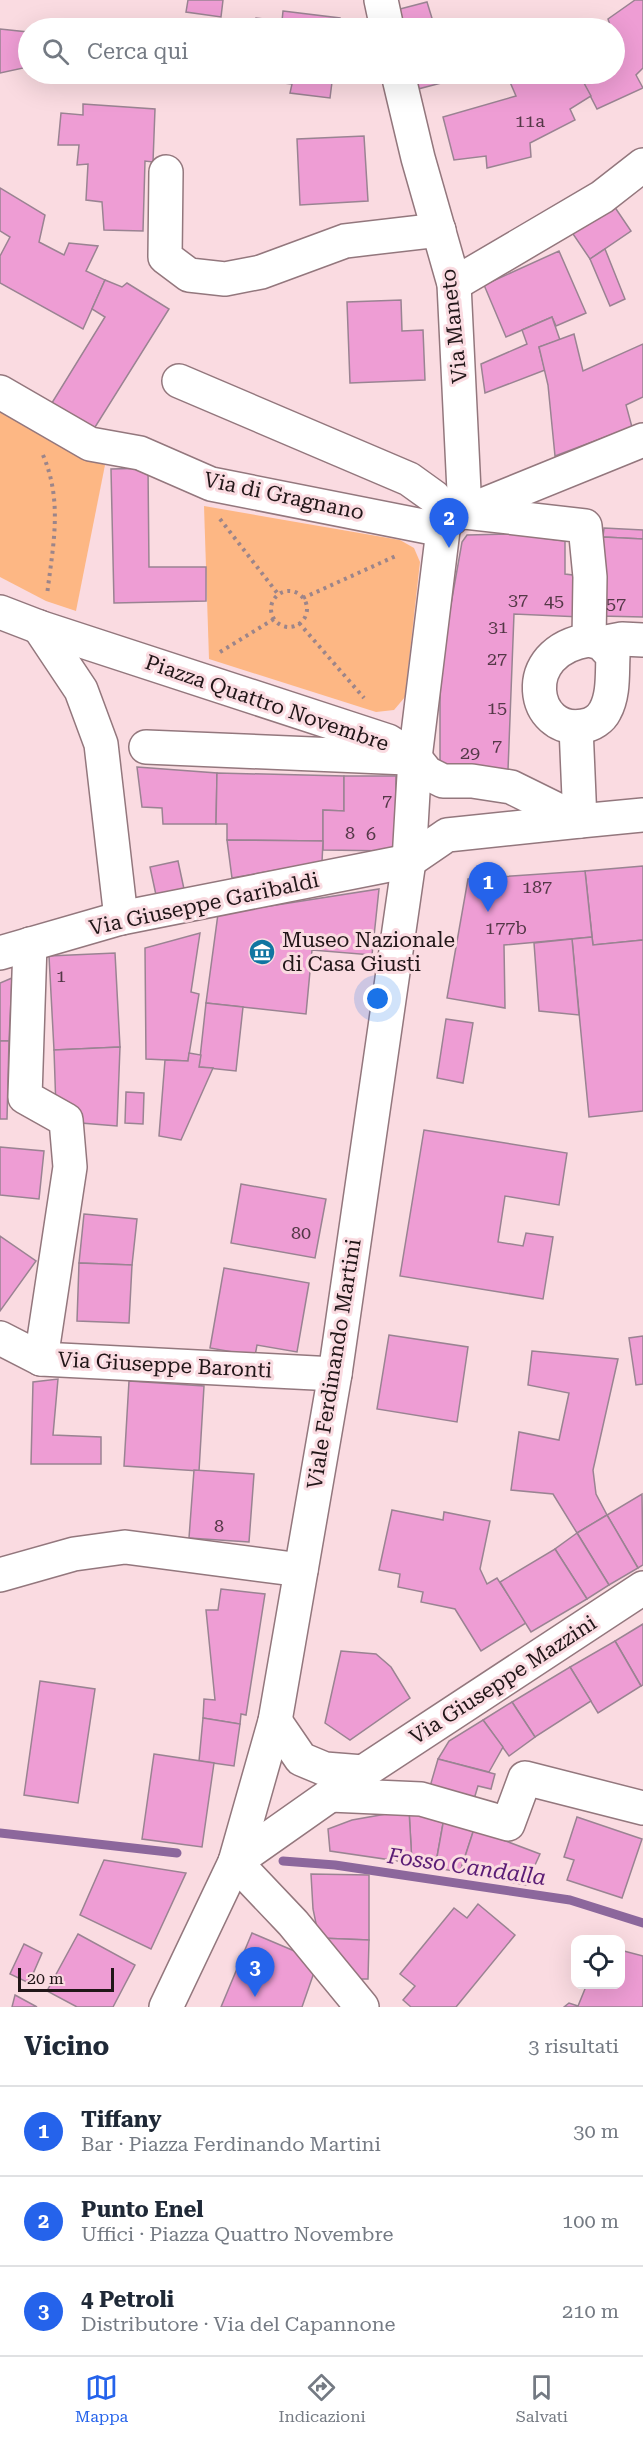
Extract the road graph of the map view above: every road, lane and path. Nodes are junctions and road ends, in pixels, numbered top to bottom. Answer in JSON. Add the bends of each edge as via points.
{"nodes":[{"id":1,"x":381,"y":0,"type":"edge"},
{"id":2,"x":385,"y":18,"type":"edge"},
{"id":3,"x":401,"y":84,"type":"edge"},
{"id":4,"x":643,"y":165,"type":"edge"},
{"id":5,"x":166,"y":172,"type":"dead end"},
{"id":6,"x":439,"y":230,"type":"junction"},
{"id":7,"x":454,"y":284,"type":"junction"},
{"id":8,"x":178,"y":381,"type":"dead end"},
{"id":9,"x":0,"y":392,"type":"edge"},
{"id":10,"x":643,"y":440,"type":"edge"},
{"id":11,"x":40,"y":449,"type":"dead end"},
{"id":12,"x":217,"y":514,"type":"dead end"},
{"id":13,"x":454,"y":520,"type":"junction"},
{"id":14,"x":404,"y":553,"type":"dead end"},
{"id":15,"x":278,"y":594,"type":"junction"},
{"id":16,"x":303,"y":598,"type":"junction"},
{"id":17,"x":0,"y":612,"type":"edge"},
{"id":18,"x":42,"y":614,"type":"junction"},
{"id":19,"x":274,"y":620,"type":"junction"},
{"id":20,"x":299,"y":623,"type":"junction"},
{"id":21,"x":643,"y":640,"type":"edge"},
{"id":22,"x":595,"y":641,"type":"junction"},
{"id":23,"x":218,"y":653,"type":"dead end"},
{"id":24,"x":368,"y":704,"type":"dead end"},
{"id":25,"x":576,"y":727,"type":"junction"},
{"id":26,"x":146,"y":747,"type":"dead end"},
{"id":27,"x":415,"y":758,"type":"junction"},
{"id":28,"x":643,"y":815,"type":"edge"},
{"id":29,"x":580,"y":821,"type":"junction"},
{"id":30,"x":409,"y":861,"type":"junction"},
{"id":31,"x":121,"y":918,"type":"junction"},
{"id":32,"x":15,"y":949,"type":"edge"},
{"id":33,"x":0,"y":1338,"type":"edge"},
{"id":34,"x":40,"y":1359,"type":"junction"},
{"id":35,"x":335,"y":1374,"type":"junction"},
{"id":36,"x":301,"y":1570,"type":"junction"},
{"id":37,"x":0,"y":1575,"type":"edge"},
{"id":38,"x":643,"y":1588,"type":"edge"},
{"id":39,"x":274,"y":1721,"type":"junction"},
{"id":40,"x":363,"y":1772,"type":"junction"},
{"id":41,"x":330,"y":1795,"type":"junction"},
{"id":42,"x":643,"y":1808,"type":"edge"},
{"id":43,"x":235,"y":1862,"type":"junction"},
{"id":44,"x":166,"y":2007,"type":"edge"},
{"id":45,"x":362,"y":2007,"type":"edge"}],
"edges":[{"from":1,"to":2,"type":"street"},
{"from":3,"to":6,"type":"street","name":"Via Maneto"},
{"from":4,"to":7,"type":"street","via":[[602,197]]},
{"from":5,"to":6,"type":"street","via":[[165,257],[189,275],[225,279],[261,272],[345,241]]},
{"from":6,"to":7,"type":"street","name":"Via Maneto"},
{"from":7,"to":13,"type":"street","name":"Via Maneto"},
{"from":8,"to":13,"type":"street","via":[[410,478]]},
{"from":9,"to":13,"type":"street","name":"Via di Gragnano","via":[[90,444],[140,453],[211,484]]},
{"from":10,"to":13,"type":"street"},
{"from":11,"to":18,"type":"path","via":[[53,480],[55,523]]},
{"from":12,"to":15,"type":"path"},
{"from":13,"to":22,"type":"street","name":"Via di Gragnano","via":[[585,526]]},
{"from":13,"to":27,"type":"street","name":"Piazza Quattro Novembre"},
{"from":14,"to":16,"type":"path"},
{"from":15,"to":16,"type":"path","via":[[289,590]]},
{"from":15,"to":19,"type":"path","via":[[272,603]]},
{"from":16,"to":20,"type":"path","via":[[306,614]]},
{"from":17,"to":18,"type":"street","name":"Piazza Quattro Novembre"},
{"from":18,"to":27,"type":"street","name":"Piazza Quattro Novembre","via":[[388,741]]},
{"from":18,"to":31,"type":"street","via":[[81,690],[101,744]]},
{"from":19,"to":20,"type":"path","via":[[289,627]]},
{"from":19,"to":23,"type":"path"},
{"from":20,"to":24,"type":"path"},
{"from":21,"to":22,"type":"street"},
{"from":22,"to":25,"type":"street","via":[[613,656],[610,697],[597,720]]},
{"from":22,"to":25,"type":"street","via":[[557,650],[548,659],[539,682],[540,695],[551,718]]},
{"from":25,"to":29,"type":"street"},
{"from":26,"to":27,"type":"street"},
{"from":27,"to":29,"type":"street","via":[[427,773],[443,781],[511,787]]},
{"from":27,"to":30,"type":"street","name":"Viale Ferdinando Martini"},
{"from":28,"to":29,"type":"street"},
{"from":29,"to":30,"type":"street","via":[[447,835]]},
{"from":30,"to":31,"type":"street","name":"Via Giuseppe Garibaldi"},
{"from":30,"to":35,"type":"street","name":"Viale Ferdinando Martini"},
{"from":31,"to":32,"type":"street","name":"Via Giuseppe Garibaldi"},
{"from":32,"to":34,"type":"street","via":[[25,1097],[66,1120],[70,1167]]},
{"from":33,"to":34,"type":"street","name":"Via Giuseppe Baronti"},
{"from":34,"to":35,"type":"street","name":"Via Giuseppe Baronti"},
{"from":35,"to":36,"type":"street","name":"Viale Ferdinando Martini"},
{"from":36,"to":37,"type":"street","via":[[125,1547],[74,1554]]},
{"from":36,"to":39,"type":"street","name":"Viale Ferdinando Martini"},
{"from":38,"to":40,"type":"street","name":"Via Giuseppe Mazzini"},
{"from":39,"to":40,"type":"street","via":[[301,1759],[326,1769]]},
{"from":39,"to":43,"type":"street","name":"Viale Ferdinando Martini"},
{"from":40,"to":41,"type":"street","name":"Via Giuseppe Mazzini"},
{"from":41,"to":42,"type":"street","via":[[421,1800],[508,1824],[525,1778]]},
{"from":41,"to":43,"type":"street","name":"Via Giuseppe Mazzini"},
{"from":43,"to":44,"type":"street","name":"Viale Ferdinando Martini"},
{"from":43,"to":45,"type":"street","via":[[293,1923]]}]}
